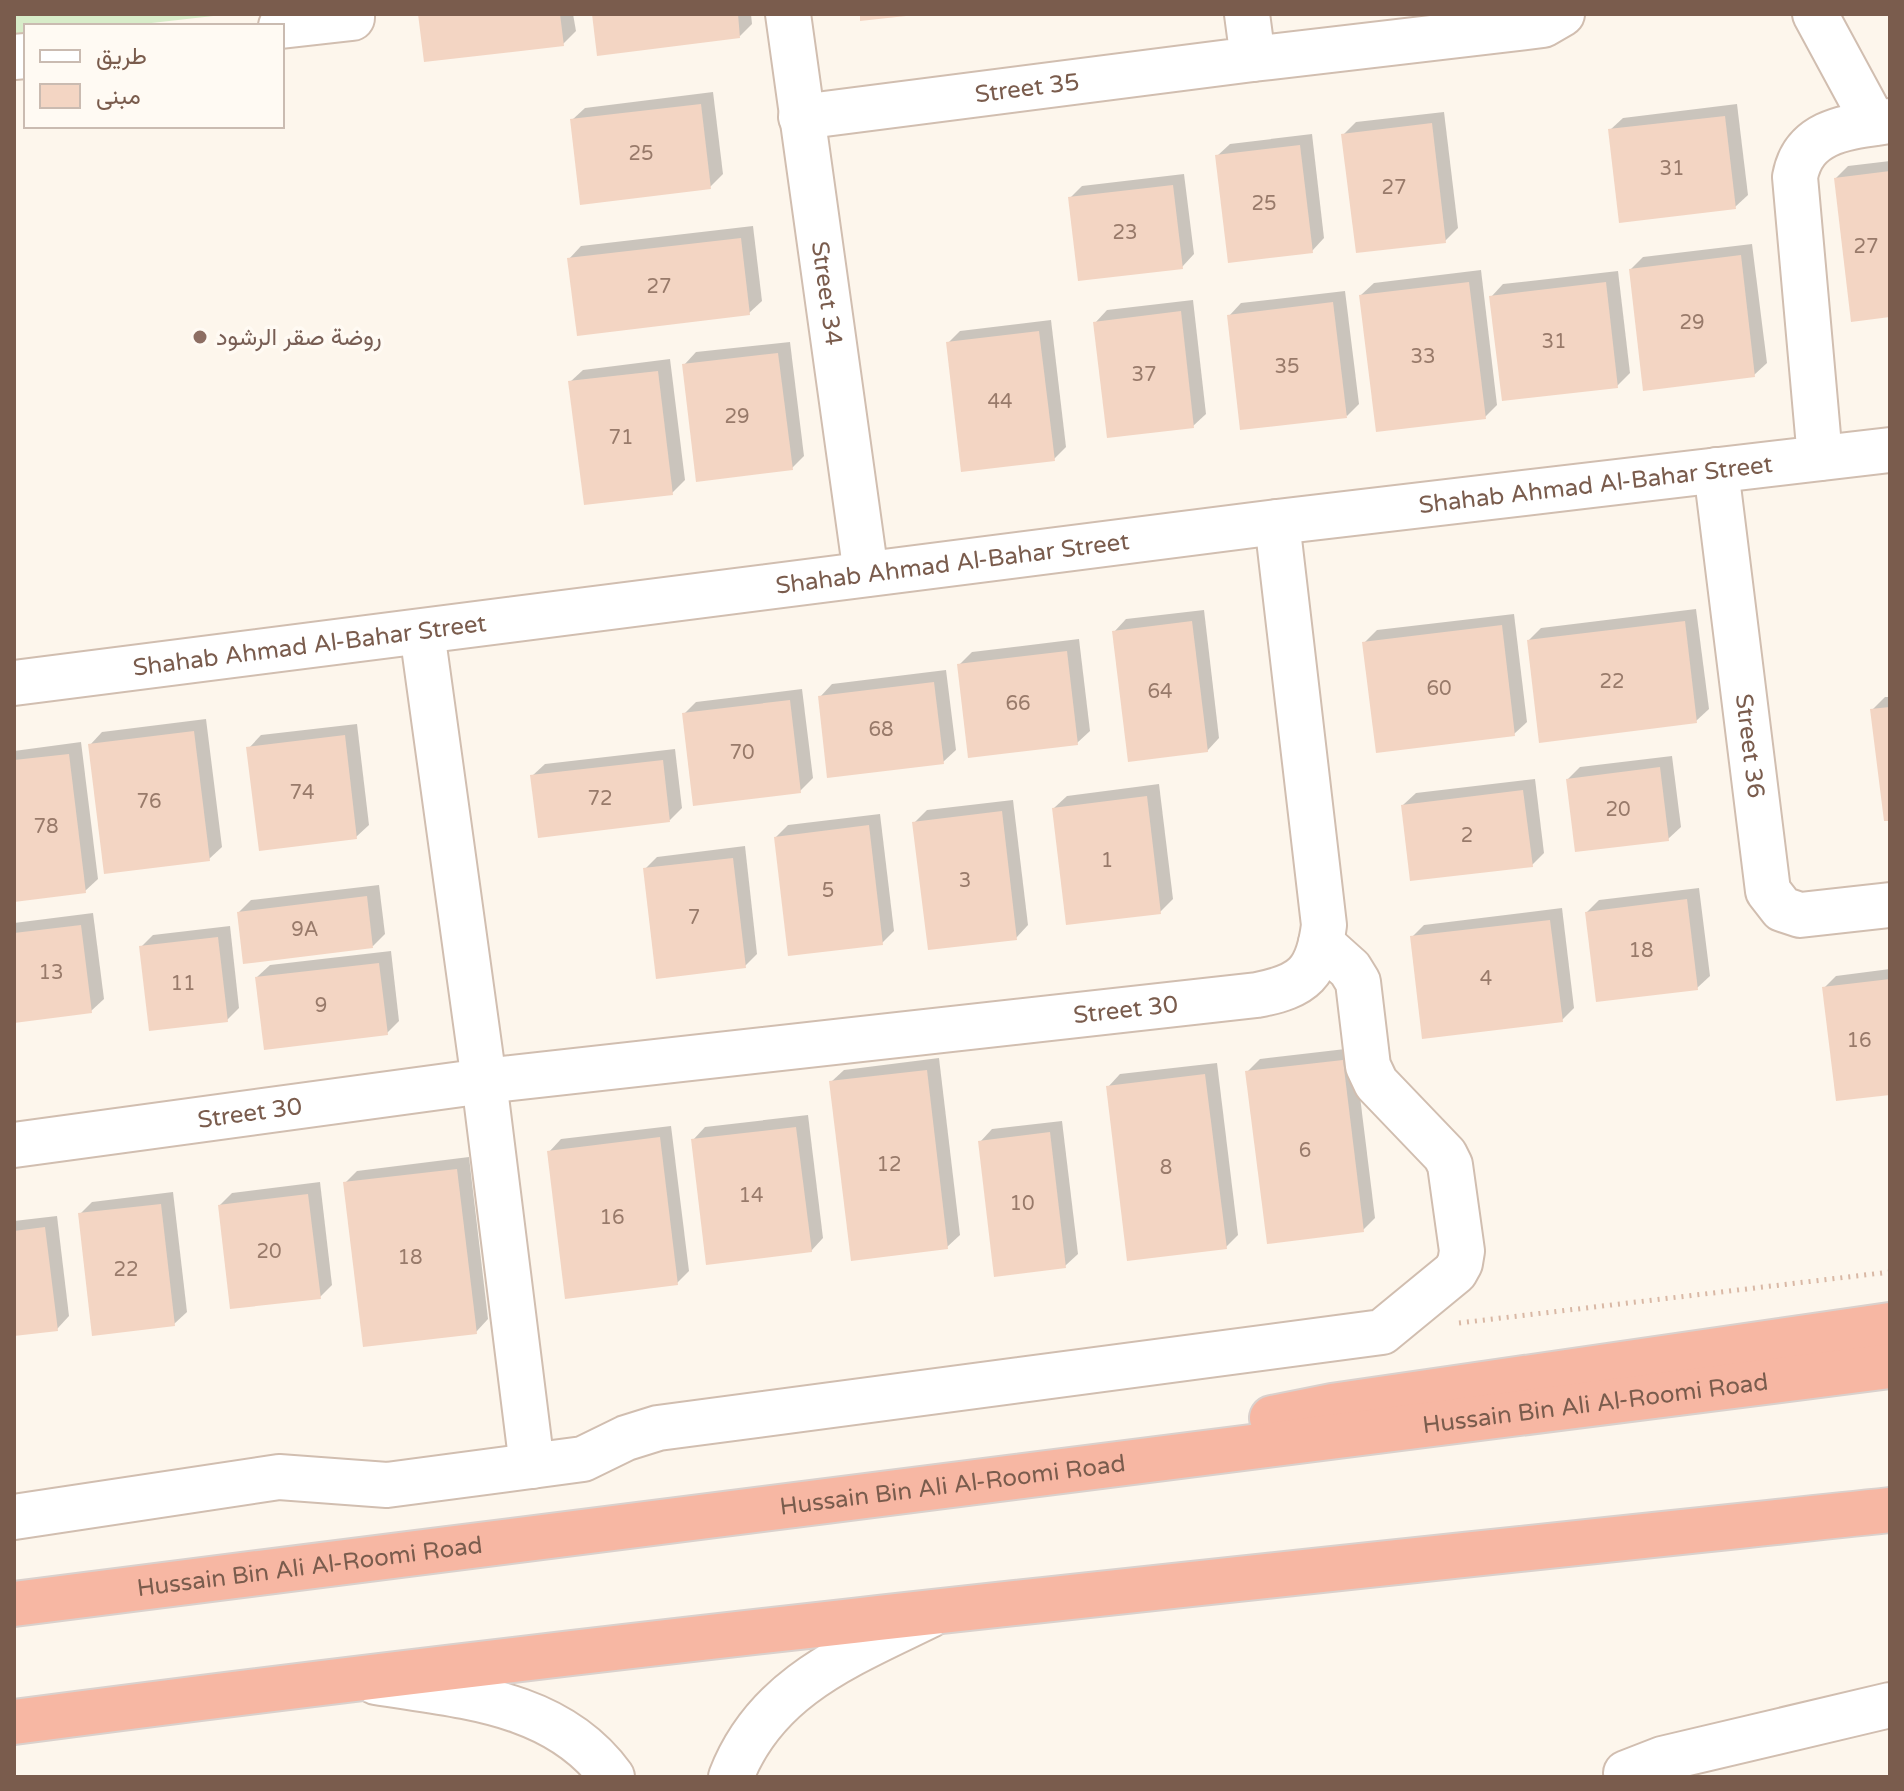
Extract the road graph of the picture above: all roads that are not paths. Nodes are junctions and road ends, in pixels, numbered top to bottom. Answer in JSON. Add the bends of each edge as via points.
{"nodes":[{"id":1,"x":352,"y":14,"type":"edge"},
{"id":2,"x":788,"y":14,"type":"edge"},
{"id":3,"x":1247,"y":14,"type":"edge"},
{"id":4,"x":1562,"y":14,"type":"edge"},
{"id":5,"x":1815,"y":14,"type":"edge"},
{"id":6,"x":284,"y":26,"type":"edge"},
{"id":7,"x":1253,"y":59,"type":"junction"},
{"id":8,"x":801,"y":117,"type":"junction"},
{"id":9,"x":1882,"y":122,"type":"edge"},
{"id":10,"x":1890,"y":450,"type":"edge"},
{"id":11,"x":1820,"y":458,"type":"junction"},
{"id":12,"x":1716,"y":470,"type":"junction"},
{"id":13,"x":1277,"y":522,"type":"junction"},
{"id":14,"x":866,"y":574,"type":"junction"},
{"id":15,"x":422,"y":632,"type":"junction"},
{"id":16,"x":14,"y":683,"type":"edge"},
{"id":17,"x":1890,"y":905,"type":"edge"},
{"id":18,"x":1321,"y":943,"type":"junction"},
{"id":19,"x":484,"y":1081,"type":"junction"},
{"id":20,"x":14,"y":1145,"type":"edge"},
{"id":21,"x":1890,"y":1325,"type":"edge"},
{"id":22,"x":1890,"y":1366,"type":"edge"},
{"id":23,"x":532,"y":1466,"type":"junction"},
{"id":24,"x":918,"y":1490,"type":"junction"},
{"id":25,"x":1890,"y":1510,"type":"edge"},
{"id":26,"x":14,"y":1517,"type":"edge"},
{"id":27,"x":1890,"y":1519,"type":"edge"},
{"id":28,"x":1611,"y":1539,"type":"junction"},
{"id":29,"x":14,"y":1604,"type":"edge"},
{"id":30,"x":939,"y":1611,"type":"junction"},
{"id":31,"x":350,"y":1678,"type":"junction"},
{"id":32,"x":1890,"y":1705,"type":"edge"},
{"id":33,"x":14,"y":1722,"type":"edge"},
{"id":34,"x":1626,"y":1773,"type":"dead end"},
{"id":35,"x":612,"y":1777,"type":"edge"},
{"id":36,"x":731,"y":1777,"type":"edge"}],
"edges":[{"from":1,"to":6,"type":"street"},
{"from":2,"to":8,"type":"street","name":"Street 34"},
{"from":3,"to":7,"type":"street"},
{"from":4,"to":7,"type":"street","name":"Street 35","via":[[1543,25]]},
{"from":5,"to":9,"type":"street"},
{"from":7,"to":8,"type":"street","name":"Street 35"},
{"from":8,"to":14,"type":"street","name":"Street 34"},
{"from":9,"to":11,"type":"street","via":[[1819,137],[1798,162],[1795,177]]},
{"from":10,"to":11,"type":"street","name":"Shahab Ahmad Al-Bahar Street"},
{"from":11,"to":12,"type":"street","name":"Shahab Ahmad Al-Bahar Street"},
{"from":12,"to":13,"type":"street","name":"Shahab Ahmad Al-Bahar Street"},
{"from":12,"to":17,"type":"street","name":"Street 36","via":[[1768,891],[1782,909],[1800,915]]},
{"from":13,"to":14,"type":"street","name":"Shahab Ahmad Al-Bahar Street"},
{"from":13,"to":18,"type":"street","name":"Street 30","via":[[1324,925]]},
{"from":14,"to":15,"type":"street","name":"Shahab Ahmad Al-Bahar Street"},
{"from":15,"to":16,"type":"street","name":"Shahab Ahmad Al-Bahar Street"},
{"from":15,"to":19,"type":"street"},
{"from":18,"to":19,"type":"street","name":"Street 30","via":[[1308,974],[1294,985],[1257,995]]},
{"from":18,"to":23,"type":"street","via":[[1358,982],[1368,1066],[1376,1083],[1445,1155],[1453,1177],[1460,1263],[1382,1332],[658,1428],[583,1459]]},
{"from":19,"to":20,"type":"street","name":"Street 30"},
{"from":19,"to":23,"type":"street"},
{"from":21,"to":24,"type":"highway","via":[[1332,1406]]},
{"from":22,"to":24,"type":"highway","name":"Hussain Bin Ali Al-Roomi Road"},
{"from":23,"to":26,"type":"street","via":[[387,1485],[279,1477]]},
{"from":24,"to":29,"type":"highway","name":"Hussain Bin Ali Al-Roomi Road"},
{"from":25,"to":28,"type":"highway"},
{"from":27,"to":28,"type":"highway"},
{"from":28,"to":30,"type":"highway"},
{"from":30,"to":31,"type":"highway"},
{"from":30,"to":36,"type":"street","via":[[795,1686],[752,1733]]},
{"from":31,"to":33,"type":"highway"},
{"from":31,"to":35,"type":"street","via":[[515,1708],[547,1720],[576,1739]]},
{"from":32,"to":34,"type":"street","via":[[1662,1759]]}]}
